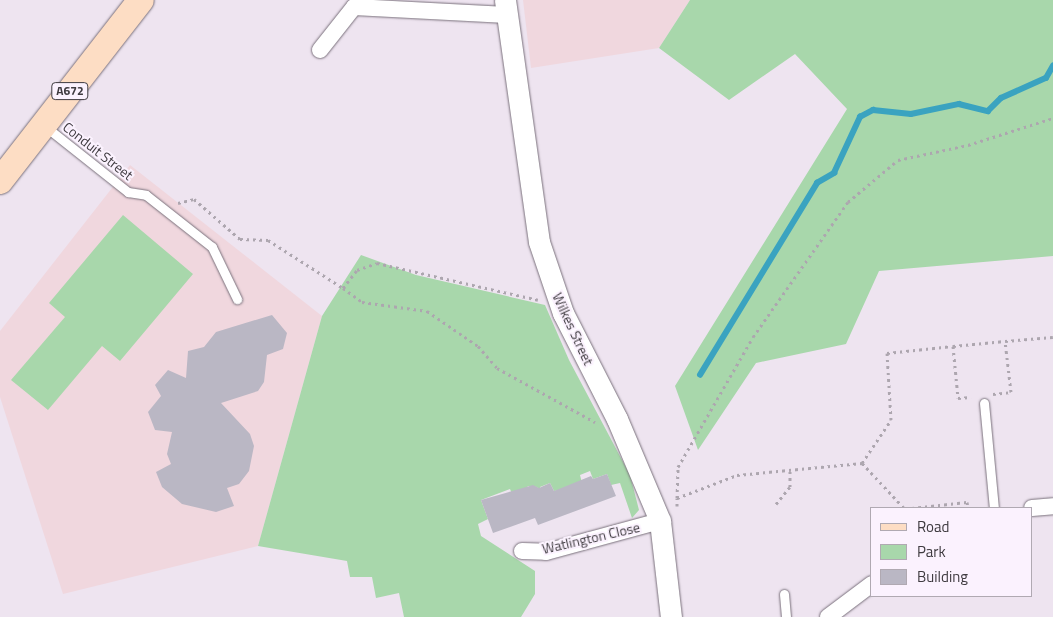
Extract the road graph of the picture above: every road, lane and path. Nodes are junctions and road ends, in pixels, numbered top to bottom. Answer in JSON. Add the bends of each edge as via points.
{"nodes":[{"id":1,"x":141,"y":0,"type":"edge"},
{"id":2,"x":506,"y":7,"type":"edge"},
{"id":3,"x":320,"y":50,"type":"dead end"},
{"id":4,"x":1053,"y":118,"type":"edge"},
{"id":5,"x":44,"y":125,"type":"junction"},
{"id":6,"x":0,"y":181,"type":"edge"},
{"id":7,"x":171,"y":200,"type":"dead end"},
{"id":8,"x":343,"y":288,"type":"junction"},
{"id":9,"x":237,"y":299,"type":"dead end"},
{"id":10,"x":558,"y":301,"type":"junction"},
{"id":11,"x":1053,"y":337,"type":"edge"},
{"id":12,"x":1004,"y":341,"type":"junction"},
{"id":13,"x":952,"y":346,"type":"junction"},
{"id":14,"x":975,"y":396,"type":"dead end"},
{"id":15,"x":984,"y":399,"type":"joint"},
{"id":16,"x":617,"y":419,"type":"junction"},
{"id":17,"x":862,"y":463,"type":"junction"},
{"id":18,"x":790,"y":470,"type":"junction"},
{"id":19,"x":677,"y":498,"type":"junction"},
{"id":20,"x":776,"y":504,"type":"dead end"},
{"id":21,"x":1053,"y":506,"type":"edge"},
{"id":22,"x":903,"y":507,"type":"edge"},
{"id":23,"x":921,"y":507,"type":"edge"},
{"id":24,"x":968,"y":507,"type":"edge"},
{"id":25,"x":994,"y":507,"type":"edge"},
{"id":26,"x":1033,"y":508,"type":"edge"},
{"id":27,"x":660,"y":522,"type":"junction"},
{"id":28,"x":522,"y":550,"type":"dead end"},
{"id":29,"x":870,"y":586,"type":"edge"},
{"id":30,"x":784,"y":594,"type":"dead end"},
{"id":31,"x":671,"y":617,"type":"edge"},
{"id":32,"x":786,"y":617,"type":"edge"},
{"id":33,"x":828,"y":617,"type":"edge"}],
"edges":[{"from":1,"to":5,"type":"main road","number":"A672"},
{"from":2,"to":3,"type":"street","via":[[354,7]]},
{"from":2,"to":10,"type":"street","name":"Wilkes Street","via":[[539,242]]},
{"from":4,"to":19,"type":"path","via":[[968,144],[898,160],[848,202],[753,337],[678,467]]},
{"from":5,"to":6,"type":"main road","number":"A672"},
{"from":5,"to":9,"type":"lane","name":"Conduit Street","via":[[128,192],[146,196],[212,247]]},
{"from":7,"to":8,"type":"path","via":[[177,204],[194,199],[240,239],[268,240]]},
{"from":8,"to":10,"type":"path","via":[[356,270],[377,263]]},
{"from":8,"to":16,"type":"path","via":[[362,302],[427,311],[478,346],[497,368],[525,384],[604,426]]},
{"from":10,"to":16,"type":"street","name":"Wilkes Street"},
{"from":11,"to":12,"type":"path"},
{"from":12,"to":13,"type":"path"},
{"from":12,"to":15,"type":"path","via":[[1012,392]]},
{"from":13,"to":14,"type":"path","via":[[958,398]]},
{"from":13,"to":17,"type":"path","via":[[887,353],[891,420]]},
{"from":15,"to":25,"type":"lane"},
{"from":16,"to":27,"type":"street","name":"Wilkes Street"},
{"from":17,"to":18,"type":"path"},
{"from":17,"to":22,"type":"path"},
{"from":18,"to":19,"type":"path","via":[[737,475]]},
{"from":18,"to":20,"type":"path","via":[[790,487]]},
{"from":19,"to":27,"type":"path","via":[[677,521]]},
{"from":21,"to":26,"type":"street"},
{"from":23,"to":24,"type":"path","via":[[967,502]]},
{"from":27,"to":28,"type":"street","name":"Watlington Close","via":[[546,552]]},
{"from":27,"to":31,"type":"street","name":"Wilkes Street"},
{"from":29,"to":33,"type":"street"},
{"from":30,"to":32,"type":"lane"}]}
